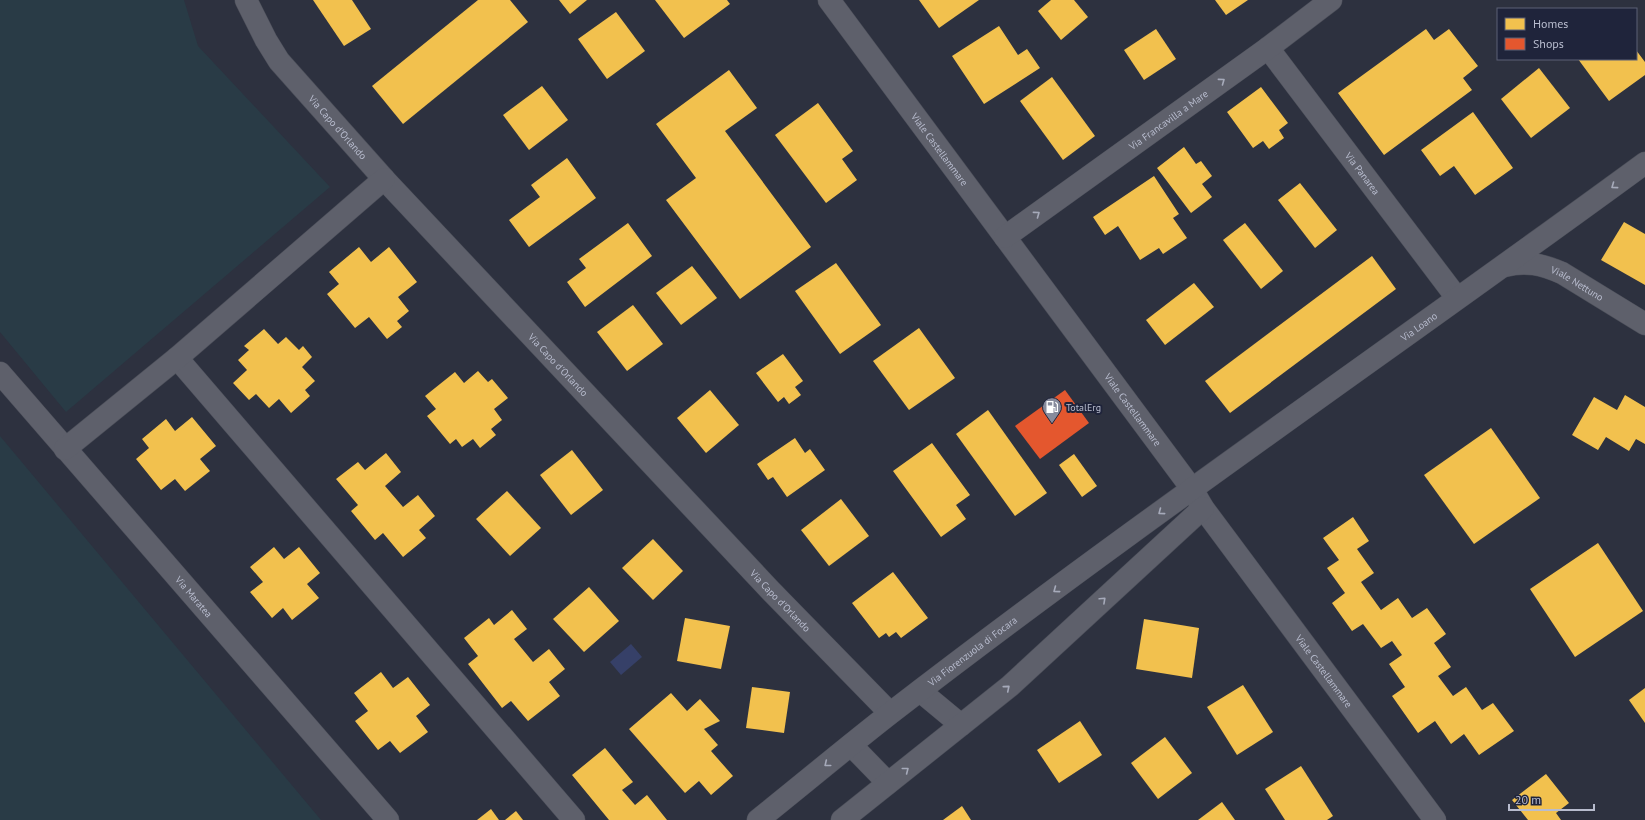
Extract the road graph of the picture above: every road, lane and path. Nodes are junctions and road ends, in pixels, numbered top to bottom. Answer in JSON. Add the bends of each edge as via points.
{"nodes":[{"id":1,"x":246,"y":0,"type":"edge"},
{"id":2,"x":829,"y":0,"type":"edge"},
{"id":3,"x":1331,"y":0,"type":"edge"},
{"id":4,"x":1268,"y":48,"type":"junction"},
{"id":5,"x":1645,"y":163,"type":"edge"},
{"id":6,"x":384,"y":179,"type":"junction"},
{"id":7,"x":1005,"y":237,"type":"junction"},
{"id":8,"x":1504,"y":266,"type":"junction"},
{"id":9,"x":1457,"y":298,"type":"junction"},
{"id":10,"x":1645,"y":324,"type":"edge"},
{"id":11,"x":176,"y":358,"type":"junction"},
{"id":12,"x":0,"y":373,"type":"edge"},
{"id":13,"x":65,"y":449,"type":"junction"},
{"id":14,"x":1192,"y":489,"type":"junction"},
{"id":15,"x":1203,"y":508,"type":"junction"},
{"id":16,"x":920,"y":691,"type":"junction"},
{"id":17,"x":890,"y":713,"type":"junction"},
{"id":18,"x":961,"y":725,"type":"junction"},
{"id":19,"x":851,"y":745,"type":"junction"},
{"id":20,"x":888,"y":783,"type":"junction"},
{"id":21,"x":388,"y":820,"type":"edge"},
{"id":22,"x":574,"y":820,"type":"edge"},
{"id":23,"x":758,"y":820,"type":"edge"},
{"id":24,"x":842,"y":820,"type":"edge"},
{"id":25,"x":1434,"y":820,"type":"edge"}],
"edges":[{"from":1,"to":6,"type":"street","name":"Via Capo d'Orlando","via":[[279,61]]},
{"from":2,"to":7,"type":"street","name":"Viale Castellammare"},
{"from":3,"to":4,"type":"street","name":"Via Francavilla a Mare"},
{"from":7,"to":4,"type":"street","name":"Via Francavilla a Mare","one_way":true},
{"from":4,"to":9,"type":"street","name":"Via Panarea"},
{"from":5,"to":8,"type":"street","name":"Via Loano","one_way":true},
{"from":6,"to":11,"type":"street"},
{"from":6,"to":17,"type":"street","name":"Via Capo d'Orlando","via":[[770,590]]},
{"from":7,"to":14,"type":"street","name":"Viale Castellammare"},
{"from":8,"to":9,"type":"street","name":"Via Loano"},
{"from":8,"to":10,"type":"street","name":"Viale Nettuno","via":[[1532,263],[1552,268]]},
{"from":9,"to":14,"type":"street","name":"Via Loano"},
{"from":11,"to":13,"type":"street"},
{"from":11,"to":22,"type":"street"},
{"from":12,"to":13,"type":"street","name":"Via Maratea"},
{"from":13,"to":21,"type":"street","name":"Via Maratea"},
{"from":14,"to":15,"type":"street","name":"Viale Castellammare"},
{"from":14,"to":16,"type":"street","name":"Via Fiorenzuola di Focara","one_way":true},
{"from":18,"to":15,"type":"street","one_way":true,"via":[[1010,686]]},
{"from":15,"to":25,"type":"street","name":"Viale Castellammare"},
{"from":16,"to":17,"type":"street","name":"Via Fiorenzuola di Focara"},
{"from":16,"to":18,"type":"street"},
{"from":17,"to":19,"type":"street","name":"Via Fiorenzuola di Focara"},
{"from":20,"to":18,"type":"street","one_way":true},
{"from":19,"to":20,"type":"street"},
{"from":19,"to":23,"type":"street","name":"Via Fiorenzuola di Focara","one_way":true},
{"from":20,"to":24,"type":"street"}]}
